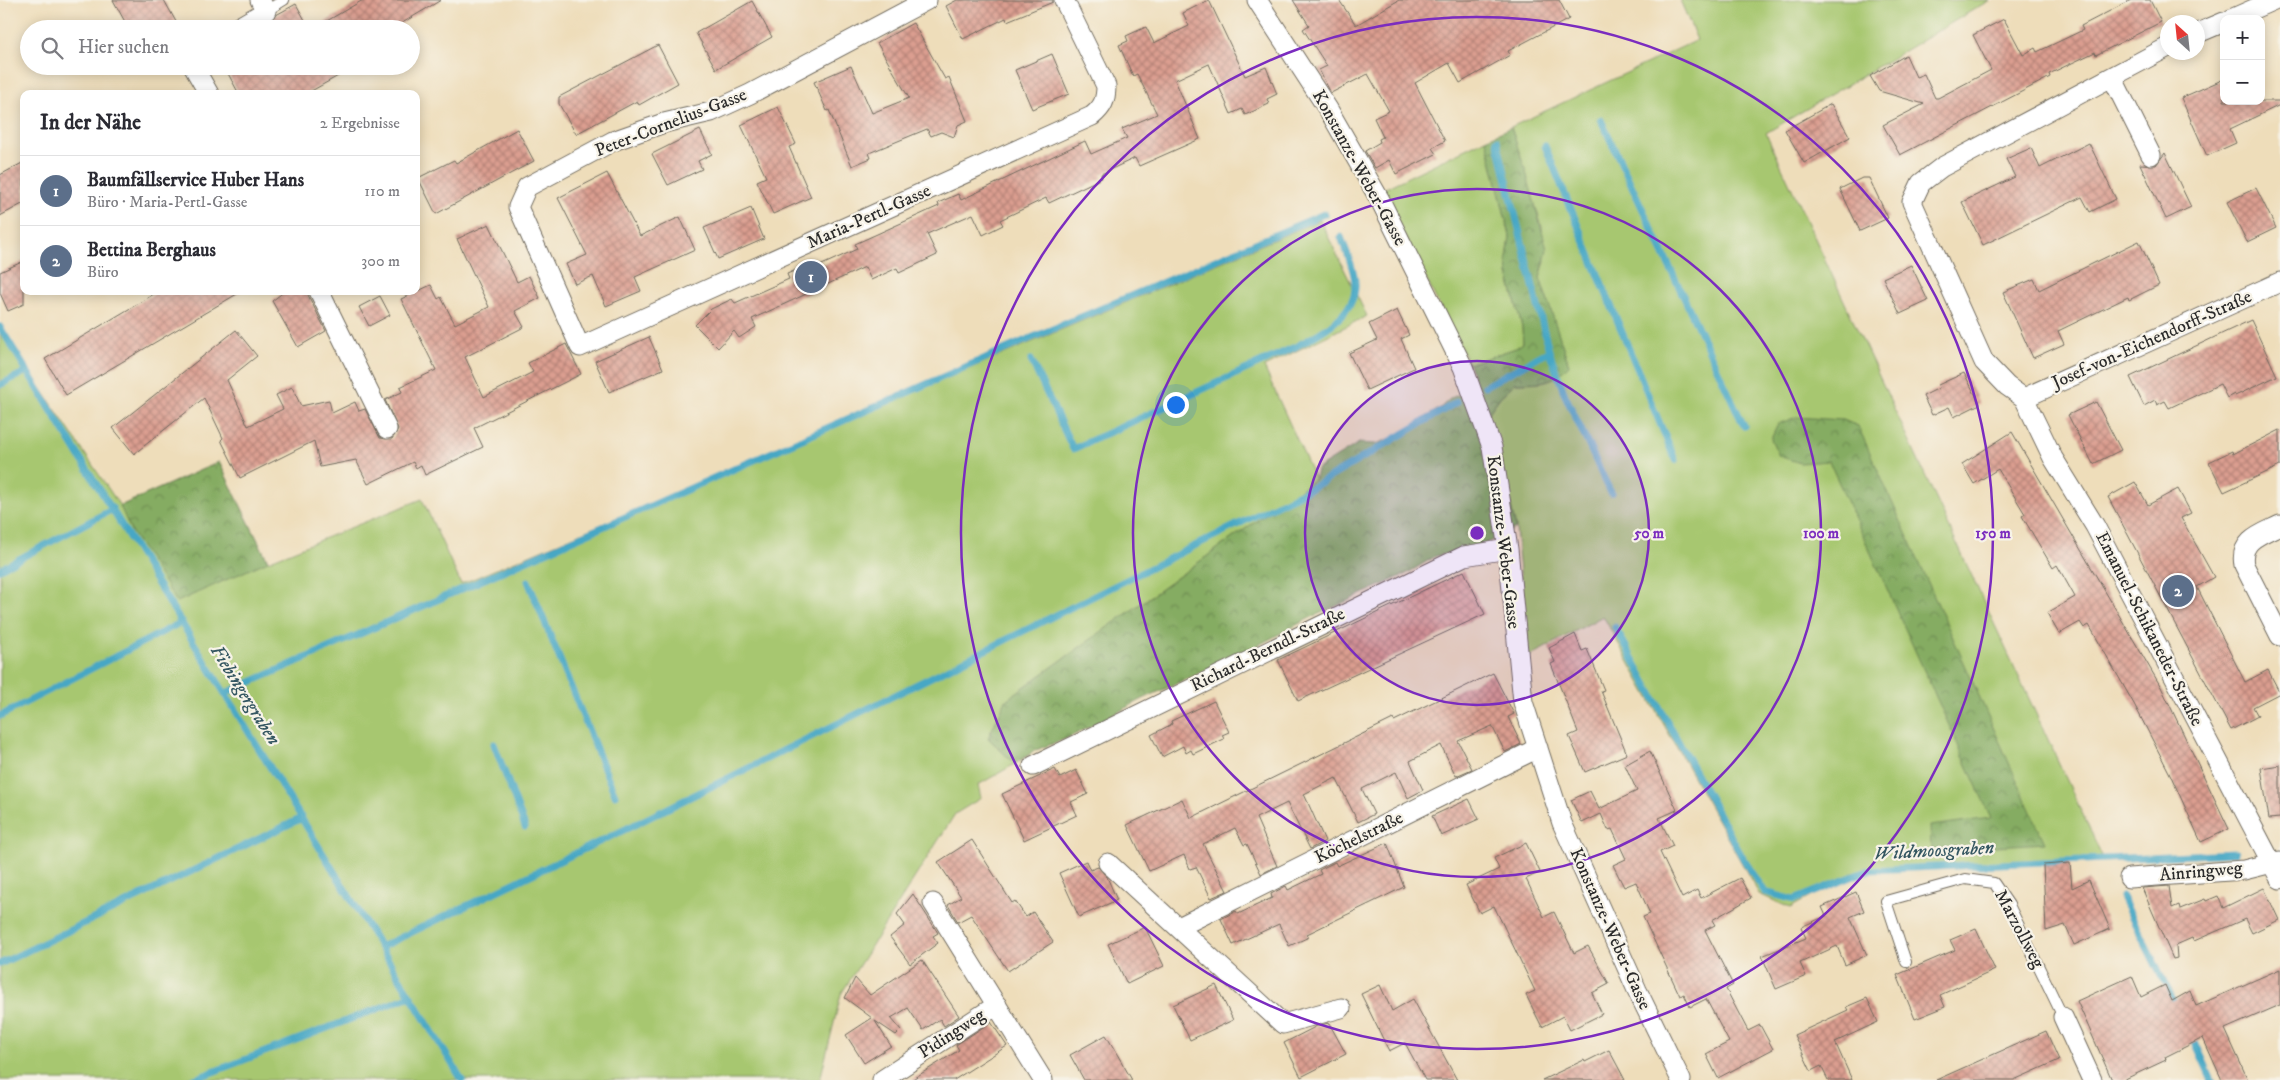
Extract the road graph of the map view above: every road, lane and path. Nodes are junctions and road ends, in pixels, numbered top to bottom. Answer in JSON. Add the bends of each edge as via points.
{"nodes":[{"id":1,"x":284,"y":0,"type":"edge"},
{"id":2,"x":927,"y":0,"type":"edge"},
{"id":3,"x":1064,"y":0,"type":"edge"},
{"id":4,"x":1257,"y":0,"type":"edge"},
{"id":5,"x":2274,"y":0,"type":"edge"},
{"id":6,"x":263,"y":5,"type":"edge"},
{"id":7,"x":2240,"y":15,"type":"edge"},
{"id":8,"x":246,"y":20,"type":"edge"},
{"id":9,"x":2220,"y":24,"type":"edge"},
{"id":10,"x":2205,"y":30,"type":"edge"},
{"id":11,"x":2160,"y":51,"type":"edge"},
{"id":12,"x":197,"y":75,"type":"edge"},
{"id":13,"x":2112,"y":77,"type":"junction"},
{"id":14,"x":206,"y":90,"type":"edge"},
{"id":15,"x":2151,"y":155,"type":"dead end"},
{"id":16,"x":547,"y":276,"type":"joint"},
{"id":17,"x":2280,"y":282,"type":"edge"},
{"id":18,"x":321,"y":295,"type":"edge"},
{"id":19,"x":2024,"y":398,"type":"junction"},
{"id":20,"x":387,"y":429,"type":"dead end"},
{"id":21,"x":2280,"y":525,"type":"edge"},
{"id":22,"x":1508,"y":549,"type":"junction"},
{"id":23,"x":2280,"y":636,"type":"edge"},
{"id":24,"x":1538,"y":748,"type":"junction"},
{"id":25,"x":1033,"y":766,"type":"dead end"},
{"id":26,"x":2276,"y":861,"type":"edge"},
{"id":27,"x":1108,"y":862,"type":"dead end"},
{"id":28,"x":2129,"y":878,"type":"dead end"},
{"id":29,"x":2280,"y":880,"type":"edge"},
{"id":30,"x":933,"y":903,"type":"dead end"},
{"id":31,"x":1179,"y":927,"type":"junction"},
{"id":32,"x":1906,"y":962,"type":"dead end"},
{"id":33,"x":997,"y":1005,"type":"junction"},
{"id":34,"x":1341,"y":1008,"type":"dead end"},
{"id":35,"x":2063,"y":1017,"type":"joint"},
{"id":36,"x":882,"y":1080,"type":"edge"},
{"id":37,"x":1043,"y":1080,"type":"edge"},
{"id":38,"x":1681,"y":1080,"type":"edge"},
{"id":39,"x":2092,"y":1080,"type":"edge"}],
"edges":[{"from":1,"to":6,"type":"lane"},
{"from":2,"to":16,"type":"street","name":"Peter-Cornelius-Gasse","via":[[750,94],[711,112],[664,122],[613,141],[527,188],[518,207]]},
{"from":3,"to":16,"type":"street","name":"Maria-Pertl-Gasse","via":[[1106,86],[1102,107],[1092,116],[580,347]]},
{"from":4,"to":22,"type":"street","name":"Konstanze-Weber-Gasse","via":[[1328,109],[1380,200],[1454,346],[1492,447]]},
{"from":5,"to":7,"type":"street"},
{"from":6,"to":8,"type":"street"},
{"from":9,"to":10,"type":"street"},
{"from":11,"to":13,"type":"street"},
{"from":12,"to":14,"type":"street"},
{"from":13,"to":15,"type":"street"},
{"from":13,"to":19,"type":"street","via":[[1942,167],[1921,183],[1912,202],[1984,362]]},
{"from":17,"to":19,"type":"street","name":"Josef-von-Eichendorff-Straße"},
{"from":18,"to":20,"type":"street"},
{"from":19,"to":26,"type":"street","name":"Emanuel-Schikaneder-Straße","via":[[2053,458],[2095,526]]},
{"from":21,"to":23,"type":"street","via":[[2254,538],[2245,546],[2242,556]]},
{"from":22,"to":24,"type":"street","name":"Konstanze-Weber-Gasse","via":[[1522,702]]},
{"from":22,"to":25,"type":"street","name":"Richard-Berndl-Straße","via":[[1464,556]]},
{"from":24,"to":31,"type":"street","name":"Köchelstraße"},
{"from":24,"to":38,"type":"street","name":"Konstanze-Weber-Gasse","via":[[1562,823]]},
{"from":26,"to":28,"type":"street","name":"Ainringweg","via":[[2244,870]]},
{"from":26,"to":29,"type":"street"},
{"from":27,"to":31,"type":"street"},
{"from":30,"to":33,"type":"street","name":"Pidingweg"},
{"from":31,"to":34,"type":"street","via":[[1283,1024]]},
{"from":32,"to":35,"type":"lane","name":"Marzollweg","via":[[1886,901],[1965,879],[1994,883],[2010,905]]},
{"from":33,"to":36,"type":"street","name":"Pidingweg"},
{"from":33,"to":37,"type":"street","name":"Pidingweg"},
{"from":35,"to":39,"type":"street","name":"Marzollweg"}]}
